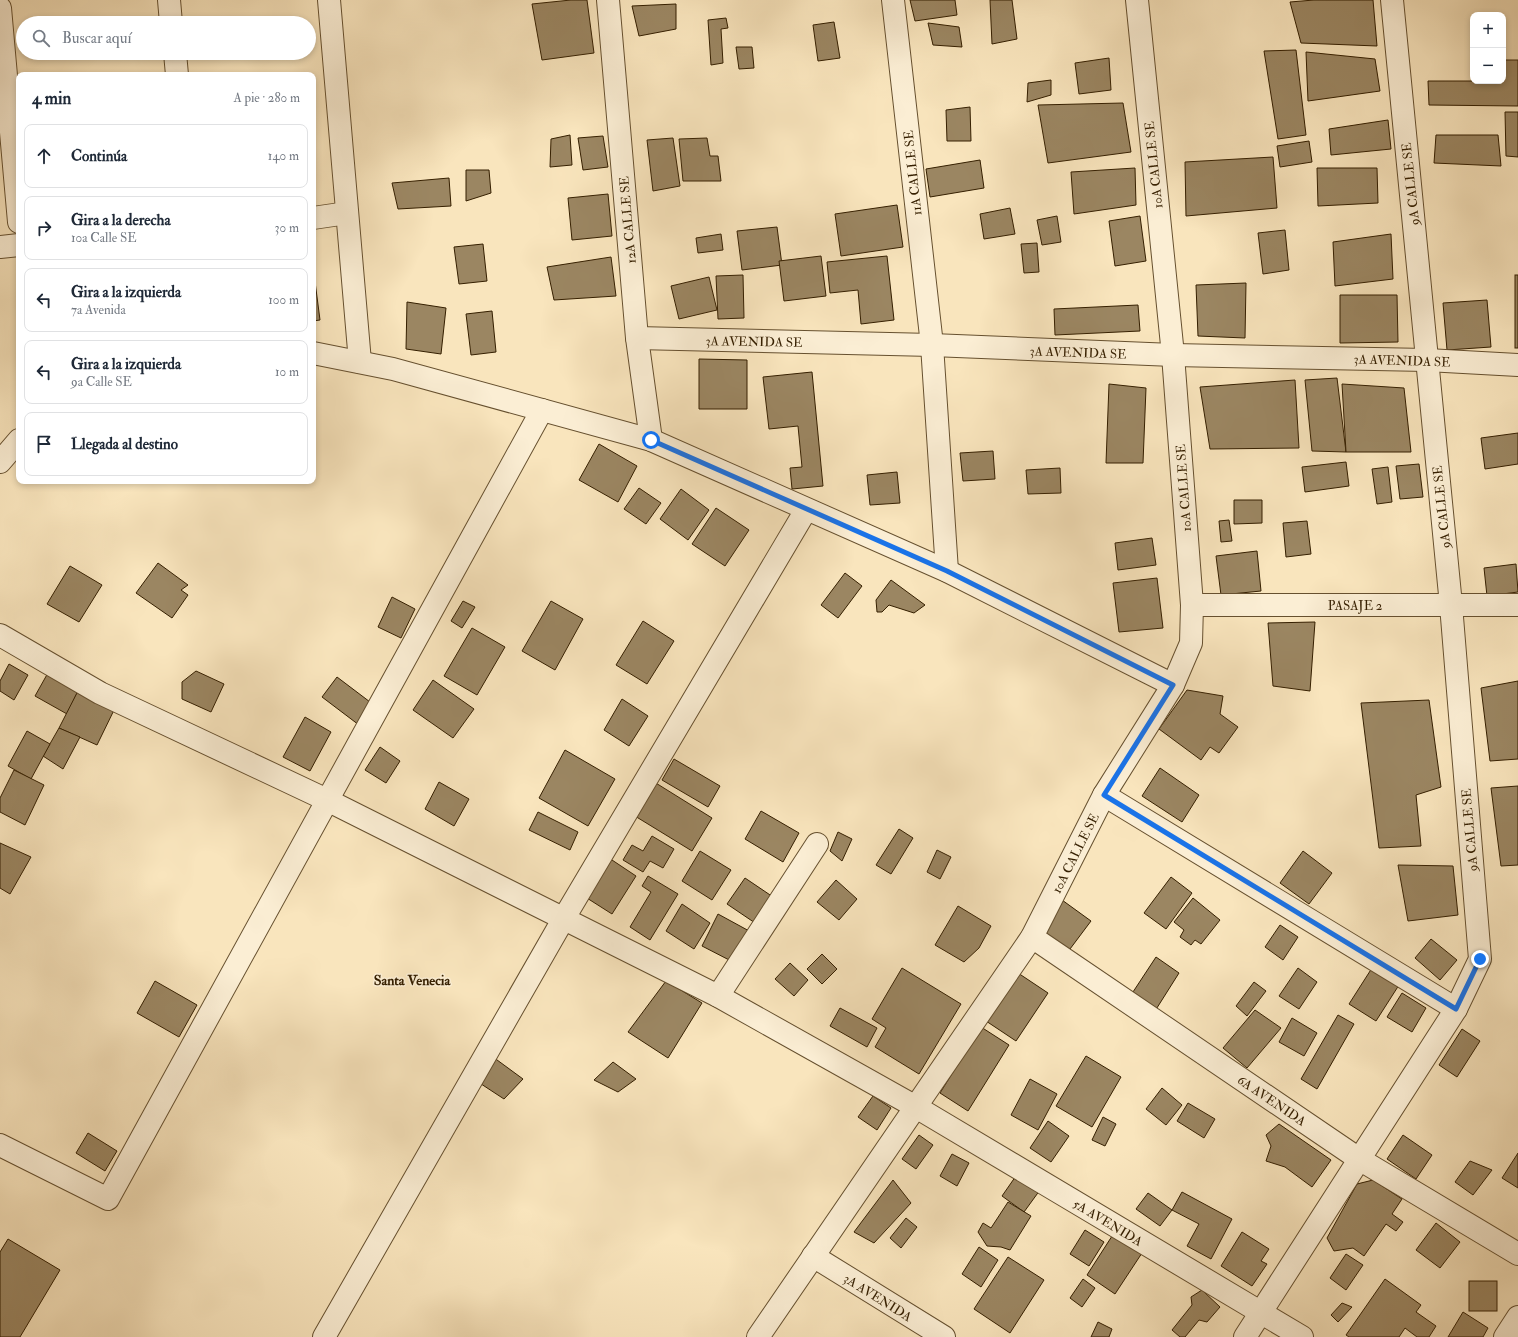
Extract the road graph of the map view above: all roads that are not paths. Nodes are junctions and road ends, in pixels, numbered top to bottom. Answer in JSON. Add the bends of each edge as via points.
{"nodes":[{"id":1,"x":169,"y":0,"type":"edge"},
{"id":2,"x":330,"y":0,"type":"edge"},
{"id":3,"x":608,"y":0,"type":"edge"},
{"id":4,"x":893,"y":0,"type":"edge"},
{"id":5,"x":1137,"y":0,"type":"edge"},
{"id":6,"x":1392,"y":0,"type":"edge"},
{"id":7,"x":0,"y":8,"type":"edge"},
{"id":8,"x":170,"y":16,"type":"edge"},
{"id":9,"x":175,"y":60,"type":"edge"},
{"id":10,"x":177,"y":72,"type":"edge"},
{"id":11,"x":16,"y":188,"type":"edge"},
{"id":12,"x":347,"y":213,"type":"junction"},
{"id":13,"x":316,"y":218,"type":"edge"},
{"id":14,"x":16,"y":245,"type":"edge"},
{"id":15,"x":0,"y":246,"type":"edge"},
{"id":16,"x":638,"y":338,"type":"junction"},
{"id":17,"x":932,"y":346,"type":"junction"},
{"id":18,"x":316,"y":354,"type":"edge"},
{"id":19,"x":1173,"y":356,"type":"junction"},
{"id":20,"x":1427,"y":360,"type":"junction"},
{"id":21,"x":360,"y":362,"type":"junction"},
{"id":22,"x":1518,"y":365,"type":"edge"},
{"id":23,"x":542,"y":410,"type":"junction"},
{"id":24,"x":651,"y":440,"type":"junction"},
{"id":25,"x":16,"y":443,"type":"edge"},
{"id":26,"x":0,"y":462,"type":"edge"},
{"id":27,"x":806,"y":510,"type":"junction"},
{"id":28,"x":947,"y":571,"type":"junction"},
{"id":29,"x":1192,"y":605,"type":"junction"},
{"id":30,"x":1451,"y":605,"type":"junction"},
{"id":31,"x":1518,"y":605,"type":"edge"},
{"id":32,"x":0,"y":635,"type":"edge"},
{"id":33,"x":1173,"y":685,"type":"junction"},
{"id":34,"x":1104,"y":795,"type":"junction"},
{"id":35,"x":327,"y":800,"type":"junction"},
{"id":36,"x":816,"y":844,"type":"dead end"},
{"id":37,"x":564,"y":918,"type":"junction"},
{"id":38,"x":1032,"y":937,"type":"junction"},
{"id":39,"x":718,"y":996,"type":"junction"},
{"id":40,"x":1456,"y":1009,"type":"junction"},
{"id":41,"x":916,"y":1107,"type":"junction"},
{"id":42,"x":0,"y":1145,"type":"edge"},
{"id":43,"x":1360,"y":1159,"type":"junction"},
{"id":44,"x":1518,"y":1254,"type":"edge"},
{"id":45,"x":813,"y":1256,"type":"junction"},
{"id":46,"x":1260,"y":1314,"type":"junction"},
{"id":47,"x":324,"y":1337,"type":"edge"},
{"id":48,"x":758,"y":1337,"type":"edge"},
{"id":49,"x":944,"y":1337,"type":"edge"},
{"id":50,"x":1245,"y":1337,"type":"edge"},
{"id":51,"x":1302,"y":1337,"type":"edge"}],
"edges":[{"from":1,"to":8,"type":"street"},
{"from":2,"to":12,"type":"street"},
{"from":3,"to":16,"type":"street","name":"12A CALLE SE"},
{"from":4,"to":17,"type":"street","name":"11A CALLE SE"},
{"from":5,"to":19,"type":"street","name":"10A CALLE SE"},
{"from":6,"to":20,"type":"street","name":"9A CALLE SE"},
{"from":7,"to":11,"type":"street"},
{"from":9,"to":10,"type":"street"},
{"from":12,"to":13,"type":"street"},
{"from":12,"to":21,"type":"street"},
{"from":14,"to":15,"type":"street"},
{"from":16,"to":17,"type":"street","name":"3A AVENIDA SE"},
{"from":16,"to":24,"type":"street","name":"12A CALLE SE"},
{"from":17,"to":19,"type":"street","name":"3A AVENIDA SE"},
{"from":17,"to":28,"type":"street","name":"11A CALLE SE"},
{"from":18,"to":21,"type":"street"},
{"from":19,"to":20,"type":"street","name":"3A AVENIDA SE"},
{"from":19,"to":29,"type":"street","name":"10A CALLE SE"},
{"from":20,"to":22,"type":"street","name":"3A AVENIDA SE"},
{"from":20,"to":30,"type":"street","name":"9A CALLE SE"},
{"from":21,"to":23,"type":"street"},
{"from":23,"to":24,"type":"street"},
{"from":23,"to":35,"type":"street"},
{"from":24,"to":27,"type":"street"},
{"from":25,"to":26,"type":"street"},
{"from":27,"to":28,"type":"street"},
{"from":27,"to":37,"type":"street"},
{"from":28,"to":33,"type":"street"},
{"from":29,"to":30,"type":"street","name":"PASAJE 2"},
{"from":29,"to":33,"type":"street","name":"10A CALLE SE","via":[[1191,643]]},
{"from":30,"to":31,"type":"street","name":"PASAJE 2"},
{"from":30,"to":40,"type":"street","name":"9A CALLE SE","via":[[1480,959]]},
{"from":32,"to":35,"type":"street","name":"5A AVENIDA","via":[[100,693]]},
{"from":33,"to":34,"type":"street","name":"10A CALLE SE"},
{"from":34,"to":38,"type":"street","name":"10A CALLE SE"},
{"from":34,"to":40,"type":"street"},
{"from":35,"to":37,"type":"street","name":"5A AVENIDA"},
{"from":35,"to":42,"type":"street","via":[[108,1198]]},
{"from":36,"to":39,"type":"street"},
{"from":37,"to":39,"type":"street","name":"5A AVENIDA"},
{"from":37,"to":47,"type":"street"},
{"from":38,"to":41,"type":"street","name":"10A CALLE SE"},
{"from":38,"to":43,"type":"street","name":"6A AVENIDA"},
{"from":39,"to":41,"type":"street","name":"5A AVENIDA"},
{"from":40,"to":43,"type":"street","name":"9A CALLE SE"},
{"from":41,"to":45,"type":"street","name":"10A CALLE SE"},
{"from":41,"to":46,"type":"street","name":"5A AVENIDA"},
{"from":43,"to":44,"type":"street","name":"6A AVENIDA"},
{"from":43,"to":46,"type":"street","name":"9A CALLE SE"},
{"from":45,"to":48,"type":"street","name":"10A CALLE SE"},
{"from":45,"to":49,"type":"street","name":"3A AVENIDA"},
{"from":46,"to":50,"type":"street","name":"9A CALLE SE"},
{"from":46,"to":51,"type":"street","name":"5A AVENIDA"}]}
